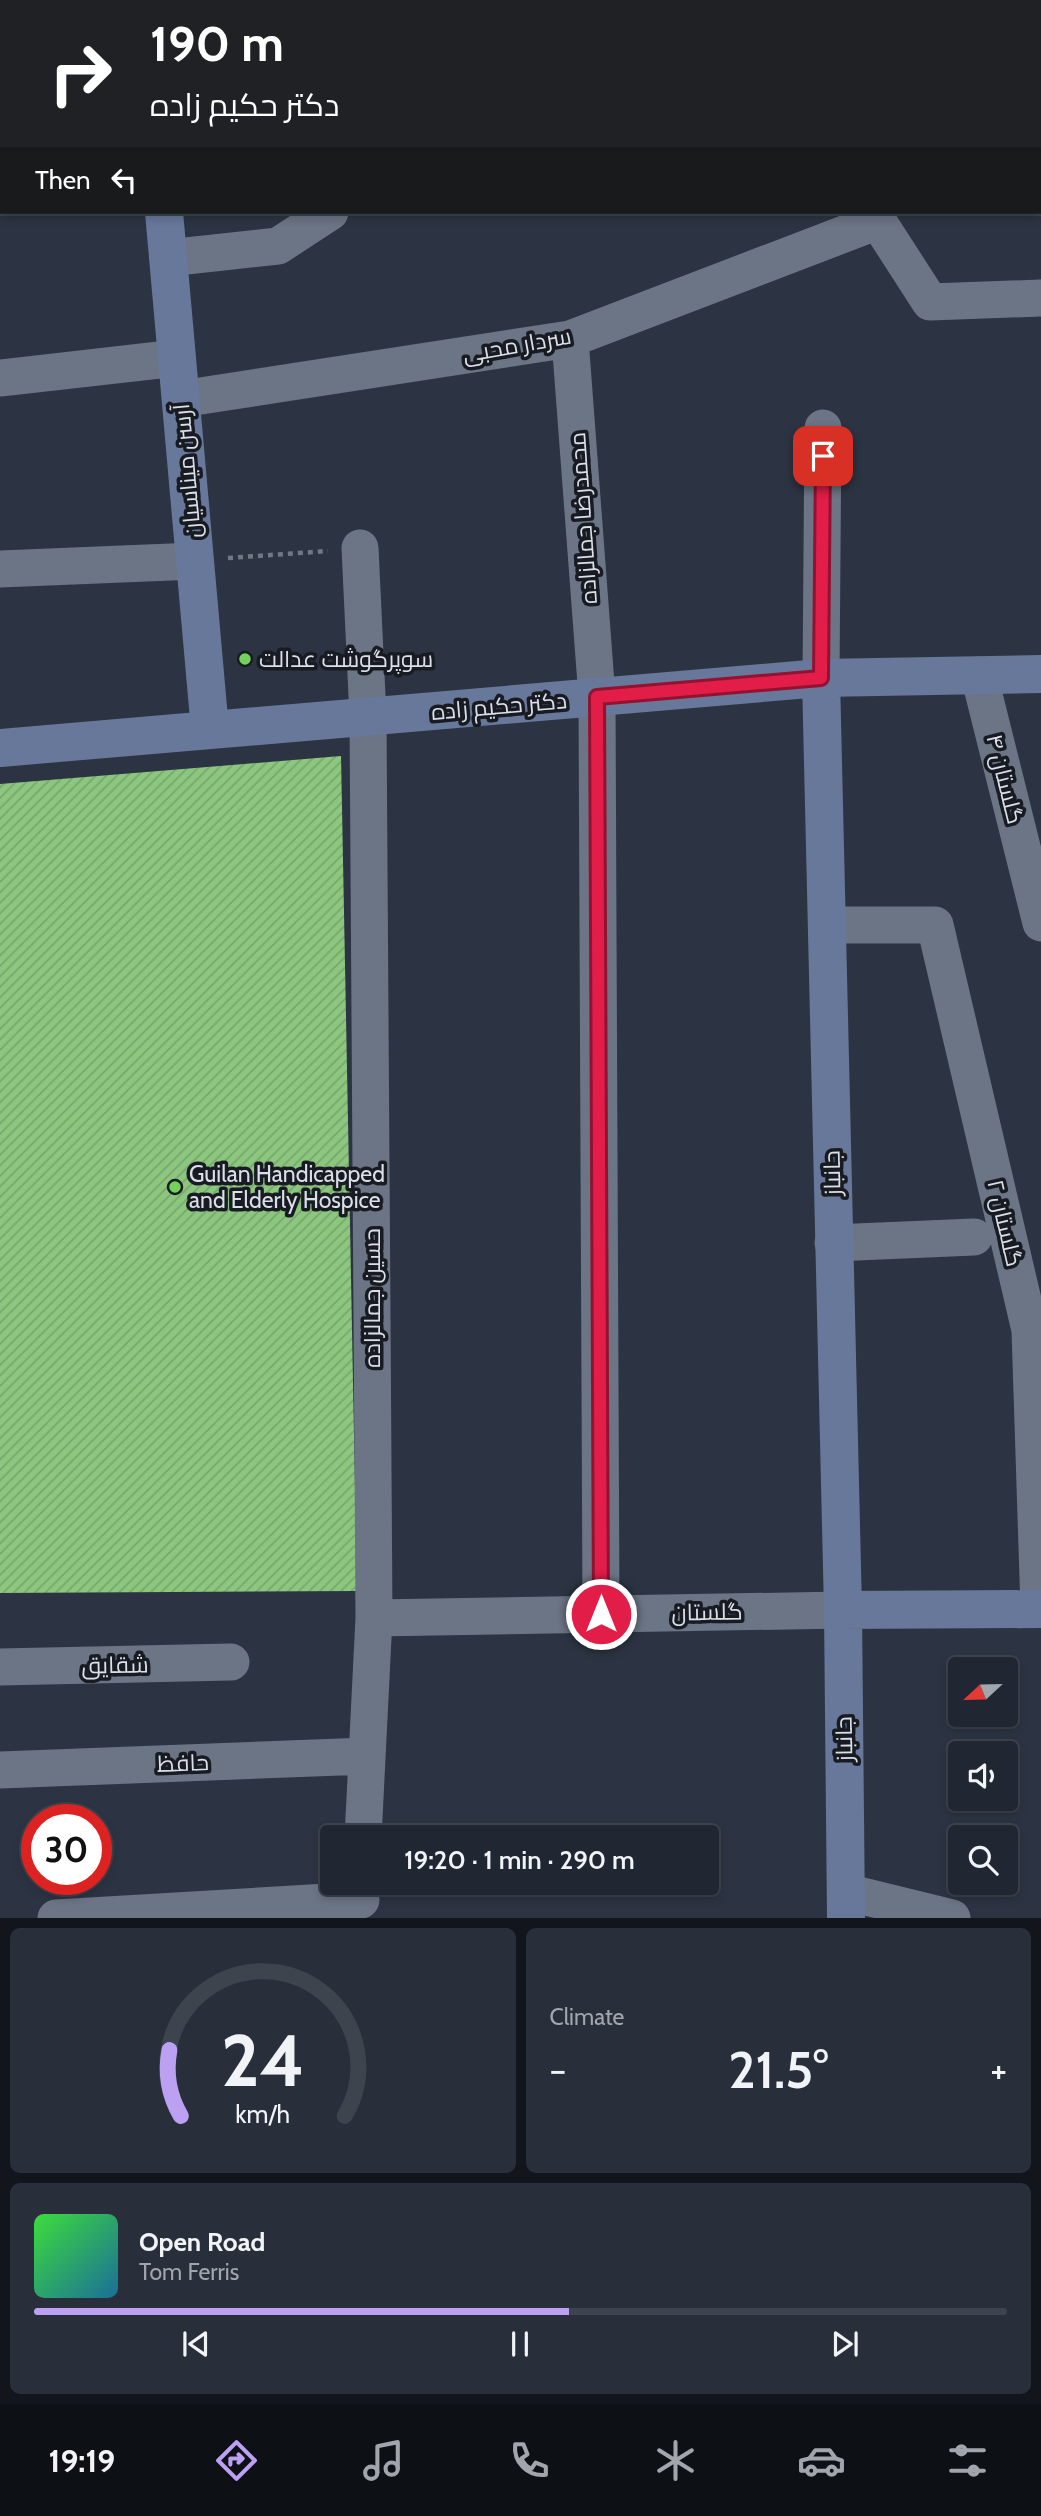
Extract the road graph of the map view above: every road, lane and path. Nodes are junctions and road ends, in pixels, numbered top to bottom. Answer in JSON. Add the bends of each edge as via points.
{"nodes":[{"id":1,"x":164,"y":214,"type":"edge"},
{"id":2,"x":327,"y":214,"type":"edge"},
{"id":3,"x":875,"y":216,"type":"edge"},
{"id":4,"x":168,"y":258,"type":"junction"},
{"id":5,"x":1041,"y":298,"type":"edge"},
{"id":6,"x":570,"y":339,"type":"junction"},
{"id":7,"x":177,"y":358,"type":"junction"},
{"id":8,"x":0,"y":378,"type":"edge"},
{"id":9,"x":181,"y":400,"type":"junction"},
{"id":10,"x":823,"y":428,"type":"dead end"},
{"id":11,"x":360,"y":548,"type":"joint"},
{"id":12,"x":195,"y":561,"type":"junction"},
{"id":13,"x":0,"y":569,"type":"edge"},
{"id":14,"x":1041,"y":674,"type":"edge"},
{"id":15,"x":979,"y":675,"type":"junction"},
{"id":16,"x":821,"y":678,"type":"junction"},
{"id":17,"x":597,"y":697,"type":"junction"},
{"id":18,"x":368,"y":717,"type":"junction"},
{"id":19,"x":210,"y":730,"type":"junction"},
{"id":20,"x":0,"y":748,"type":"edge"},
{"id":21,"x":1041,"y":923,"type":"edge"},
{"id":22,"x":827,"y":925,"type":"junction"},
{"id":23,"x":974,"y":1237,"type":"dead end"},
{"id":24,"x":833,"y":1243,"type":"junction"},
{"id":25,"x":1040,"y":1609,"type":"edge"},
{"id":26,"x":843,"y":1610,"type":"junction"},
{"id":27,"x":601,"y":1614,"type":"junction"},
{"id":28,"x":374,"y":1618,"type":"junction"},
{"id":29,"x":231,"y":1662,"type":"dead end"},
{"id":30,"x":0,"y":1667,"type":"edge"},
{"id":31,"x":367,"y":1756,"type":"junction"},
{"id":32,"x":0,"y":1770,"type":"edge"},
{"id":33,"x":364,"y":1825,"type":"edge"},
{"id":34,"x":361,"y":1900,"type":"edge"},
{"id":35,"x":846,"y":1905,"type":"edge"},
{"id":36,"x":56,"y":1917,"type":"edge"},
{"id":37,"x":952,"y":1917,"type":"edge"}],
"edges":[{"from":1,"to":4,"type":"street","name":"آرسن میناسیان"},
{"from":2,"to":4,"type":"street","via":[[278,246]]},
{"from":3,"to":5,"type":"street","via":[[930,302]]},
{"from":3,"to":6,"type":"street","name":"سردار محبی"},
{"from":4,"to":7,"type":"street","name":"آرسن میناسیان"},
{"from":6,"to":9,"type":"street","name":"سردار محبی"},
{"from":6,"to":17,"type":"street","name":"محمدرضا جمالزاده"},
{"from":7,"to":8,"type":"street"},
{"from":7,"to":9,"type":"street","name":"آرسن میناسیان"},
{"from":9,"to":12,"type":"street","name":"آرسن میناسیان"},
{"from":10,"to":16,"type":"street","name":"جانباز"},
{"from":11,"to":12,"type":"path"},
{"from":11,"to":18,"type":"street","name":"حسین جمالزاده"},
{"from":12,"to":13,"type":"street"},
{"from":12,"to":19,"type":"street","name":"آرسن میناسیان"},
{"from":14,"to":15,"type":"street","name":"دکتر حکیم زاده"},
{"from":15,"to":16,"type":"street","name":"دکتر حکیم زاده"},
{"from":15,"to":21,"type":"street","name":"گلستان ۴"},
{"from":16,"to":17,"type":"street","name":"دکتر حکیم زاده"},
{"from":16,"to":22,"type":"street","name":"جانباز"},
{"from":17,"to":18,"type":"street","name":"دکتر حکیم زاده"},
{"from":17,"to":27,"type":"street","name":"محمدرضا جمالزاده"},
{"from":18,"to":19,"type":"street","name":"دکتر حکیم زاده"},
{"from":18,"to":28,"type":"street","name":"حسین جمالزاده"},
{"from":19,"to":20,"type":"street","name":"دکتر حکیم زاده"},
{"from":22,"to":24,"type":"street","name":"جانباز"},
{"from":22,"to":25,"type":"street","name":"گلستان ۲","via":[[935,925],[1030,1330]]},
{"from":23,"to":24,"type":"street"},
{"from":24,"to":26,"type":"street","name":"جانباز"},
{"from":25,"to":26,"type":"street","name":"گلستان"},
{"from":26,"to":27,"type":"street","name":"گلستان"},
{"from":26,"to":35,"type":"street","name":"جانباز"},
{"from":27,"to":28,"type":"street","name":"گلستان"},
{"from":28,"to":31,"type":"street","name":"حسین جمالزاده"},
{"from":29,"to":30,"type":"street","name":"شقایق"},
{"from":31,"to":32,"type":"street","name":"حافظ"},
{"from":31,"to":33,"type":"street","name":"حسین جمالزاده"},
{"from":34,"to":36,"type":"street"},
{"from":35,"to":37,"type":"street"}]}
